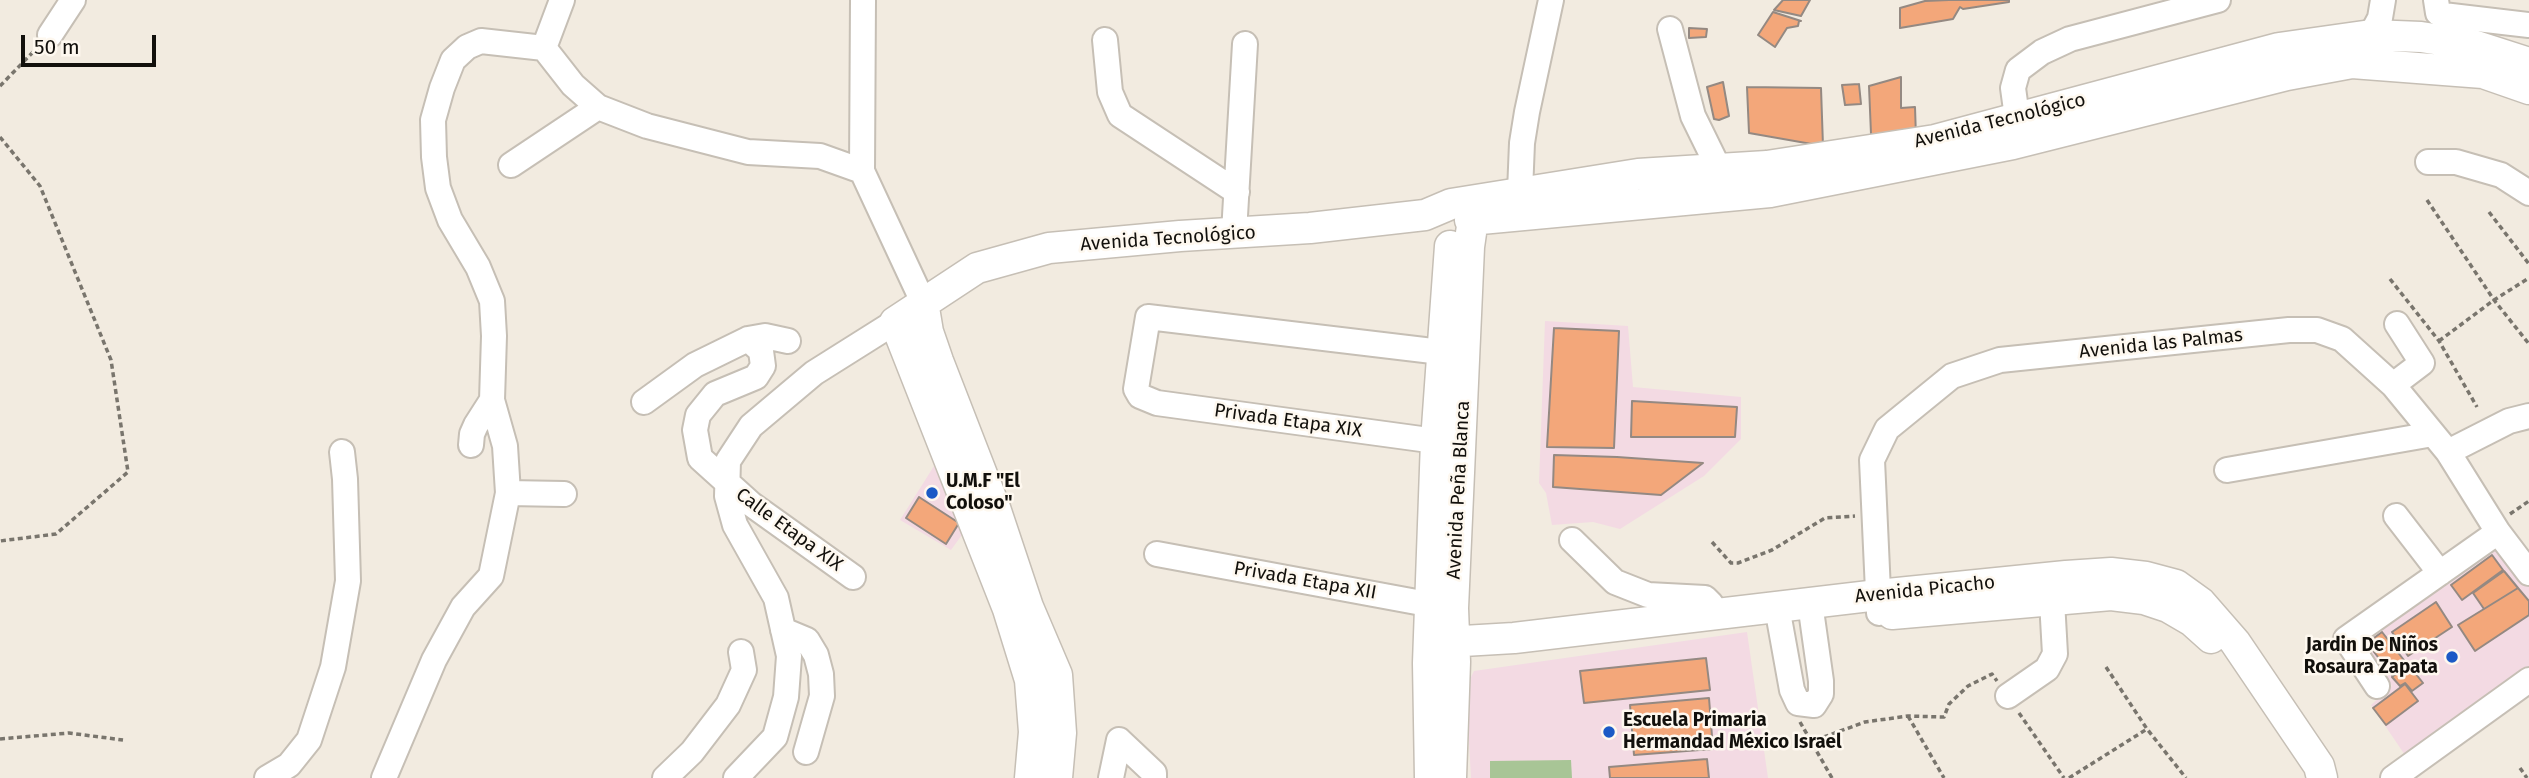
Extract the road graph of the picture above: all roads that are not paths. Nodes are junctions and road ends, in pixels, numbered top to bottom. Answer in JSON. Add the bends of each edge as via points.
{"nodes":[{"id":1,"x":73,"y":0,"type":"edge"},
{"id":2,"x":562,"y":0,"type":"edge"},
{"id":3,"x":863,"y":0,"type":"edge"},
{"id":4,"x":1551,"y":0,"type":"edge"},
{"id":5,"x":2218,"y":0,"type":"edge"},
{"id":6,"x":2383,"y":0,"type":"edge"},
{"id":7,"x":2436,"y":0,"type":"edge"},
{"id":8,"x":2529,"y":25,"type":"edge"},
{"id":9,"x":1670,"y":29,"type":"dead end"},
{"id":10,"x":50,"y":35,"type":"road end"},
{"id":11,"x":2371,"y":35,"type":"junction"},
{"id":12,"x":1105,"y":40,"type":"dead end"},
{"id":13,"x":1245,"y":44,"type":"dead end"},
{"id":14,"x":544,"y":48,"type":"junction"},
{"id":15,"x":2529,"y":63,"type":"edge"},
{"id":16,"x":2529,"y":89,"type":"edge"},
{"id":17,"x":598,"y":107,"type":"junction"},
{"id":18,"x":2017,"y":117,"type":"junction"},
{"id":19,"x":2428,"y":162,"type":"dead end"},
{"id":20,"x":511,"y":165,"type":"dead end"},
{"id":21,"x":1719,"y":169,"type":"junction"},
{"id":22,"x":862,"y":171,"type":"junction"},
{"id":23,"x":1237,"y":192,"type":"junction"},
{"id":24,"x":1520,"y":192,"type":"junction"},
{"id":25,"x":2529,"y":193,"type":"edge"},
{"id":26,"x":1455,"y":212,"type":"junction"},
{"id":27,"x":1234,"y":233,"type":"junction"},
{"id":28,"x":923,"y":302,"type":"junction"},
{"id":29,"x":895,"y":322,"type":"junction"},
{"id":30,"x":2397,"y":324,"type":"dead end"},
{"id":31,"x":748,"y":339,"type":"junction"},
{"id":32,"x":788,"y":341,"type":"dead end"},
{"id":33,"x":1441,"y":352,"type":"junction"},
{"id":34,"x":2393,"y":385,"type":"junction"},
{"id":35,"x":492,"y":400,"type":"junction"},
{"id":36,"x":644,"y":402,"type":"dead end"},
{"id":37,"x":2529,"y":416,"type":"edge"},
{"id":38,"x":1436,"y":441,"type":"junction"},
{"id":39,"x":2441,"y":443,"type":"junction"},
{"id":40,"x":471,"y":445,"type":"dead end"},
{"id":41,"x":342,"y":452,"type":"dead end"},
{"id":42,"x":2227,"y":470,"type":"dead end"},
{"id":43,"x":726,"y":483,"type":"junction"},
{"id":44,"x":508,"y":493,"type":"junction"},
{"id":45,"x":564,"y":494,"type":"dead end"},
{"id":46,"x":2396,"y":516,"type":"dead end"},
{"id":47,"x":2498,"y":532,"type":"junction"},
{"id":48,"x":1572,"y":540,"type":"dead end"},
{"id":49,"x":1157,"y":554,"type":"dead end"},
{"id":50,"x":2440,"y":573,"type":"junction"},
{"id":51,"x":2529,"y":573,"type":"edge"},
{"id":52,"x":853,"y":577,"type":"dead end"},
{"id":53,"x":2052,"y":601,"type":"junction"},
{"id":54,"x":1878,"y":605,"type":"junction"},
{"id":55,"x":1442,"y":606,"type":"junction"},
{"id":56,"x":1812,"y":612,"type":"junction"},
{"id":57,"x":1713,"y":614,"type":"junction"},
{"id":58,"x":1778,"y":616,"type":"junction"},
{"id":59,"x":783,"y":630,"type":"junction"},
{"id":60,"x":741,"y":652,"type":"dead end"},
{"id":61,"x":1441,"y":653,"type":"junction"},
{"id":62,"x":2529,"y":680,"type":"edge"},
{"id":63,"x":2377,"y":686,"type":"dead end"},
{"id":64,"x":2008,"y":696,"type":"road end"},
{"id":65,"x":806,"y":752,"type":"dead end"},
{"id":66,"x":267,"y":778,"type":"edge"},
{"id":67,"x":384,"y":778,"type":"edge"},
{"id":68,"x":665,"y":778,"type":"edge"},
{"id":69,"x":736,"y":778,"type":"edge"},
{"id":70,"x":1030,"y":778,"type":"edge"},
{"id":71,"x":1057,"y":778,"type":"edge"},
{"id":72,"x":1111,"y":778,"type":"edge"},
{"id":73,"x":1154,"y":778,"type":"edge"},
{"id":74,"x":1430,"y":778,"type":"edge"},
{"id":75,"x":1451,"y":778,"type":"edge"},
{"id":76,"x":2299,"y":778,"type":"edge"},
{"id":77,"x":2322,"y":778,"type":"edge"},
{"id":78,"x":2394,"y":778,"type":"edge"}],
"edges":[{"from":1,"to":10,"type":"street"},
{"from":2,"to":14,"type":"street"},
{"from":3,"to":22,"type":"street"},
{"from":4,"to":24,"type":"street","via":[[1527,112]]},
{"from":5,"to":18,"type":"street","via":[[2070,40],[2042,52],[2018,70],[2013,88]]},
{"from":6,"to":11,"type":"street"},
{"from":7,"to":8,"type":"street","via":[[2438,13],[2443,15]]},
{"from":9,"to":21,"type":"street","via":[[1693,116]]},
{"from":11,"to":15,"type":"main road","name":"Avenida Tecnológico","via":[[2473,45]]},
{"from":11,"to":18,"type":"main road","name":"Avenida Tecnológico","via":[[2279,48]]},
{"from":12,"to":23,"type":"street","via":[[1111,92],[1120,115]]},
{"from":13,"to":23,"type":"street"},
{"from":14,"to":17,"type":"street","via":[[573,85]]},
{"from":14,"to":35,"type":"street","via":[[481,41],[467,47],[453,60],[433,120],[438,188],[492,301]]},
{"from":16,"to":26,"type":"main road","name":"Avenida Tecnológico","via":[[2483,73],[2352,63],[2013,144],[1770,192]]},
{"from":17,"to":20,"type":"street"},
{"from":17,"to":22,"type":"street","via":[[647,126],[748,152],[820,156]]},
{"from":18,"to":21,"type":"main road","name":"Avenida Tecnológico","via":[[1935,140]]},
{"from":19,"to":25,"type":"street","via":[[2456,162],[2501,175]]},
{"from":21,"to":24,"type":"main road","name":"Avenida Tecnológico","via":[[1638,174]]},
{"from":22,"to":28,"type":"street"},
{"from":23,"to":27,"type":"street"},
{"from":24,"to":26,"type":"main road","name":"Avenida Tecnológico"},
{"from":26,"to":27,"type":"main road","name":"Avenida Tecnológico"},
{"from":26,"to":33,"type":"main road","name":"Avenida Peña Blanca"},
{"from":26,"to":55,"type":"main road","name":"Avenida Peña Blanca","via":[[1469,247]]},
{"from":27,"to":28,"type":"main road","name":"Avenida Tecnológico","via":[[1049,248],[977,268]]},
{"from":28,"to":29,"type":"main road","name":"Avenida Tecnológico"},
{"from":28,"to":71,"type":"main road","via":[[938,361],[1057,675],[1061,733]]},
{"from":29,"to":43,"type":"street","via":[[814,373],[751,426],[728,461]]},
{"from":29,"to":70,"type":"main road","via":[[1008,609],[1030,680],[1034,732]]},
{"from":30,"to":34,"type":"street","via":[[2422,363]]},
{"from":31,"to":32,"type":"street","via":[[765,336]]},
{"from":31,"to":36,"type":"street","via":[[695,365]]},
{"from":31,"to":43,"type":"street","name":"Calle Etapa XIX","via":[[761,351],[764,366],[756,377],[715,394],[698,415],[695,430],[700,458]]},
{"from":33,"to":38,"type":"main road","name":"Avenida Peña Blanca"},
{"from":33,"to":38,"type":"street","name":"Privada Etapa XIX","via":[[1148,317],[1136,389],[1140,396],[1157,402]]},
{"from":34,"to":39,"type":"street","name":"Avenida las Palmas"},
{"from":34,"to":54,"type":"street","name":"Avenida las Palmas","via":[[2342,339],[2317,330],[2000,360],[1952,376],[1887,429],[1872,460]]},
{"from":35,"to":40,"type":"street","via":[[476,425]]},
{"from":35,"to":44,"type":"street","via":[[505,446]]},
{"from":37,"to":39,"type":"street"},
{"from":38,"to":55,"type":"main road","name":"Avenida Peña Blanca"},
{"from":39,"to":42,"type":"street"},
{"from":39,"to":47,"type":"street","name":"Avenida las Palmas"},
{"from":41,"to":66,"type":"street","via":[[348,581],[333,667],[309,740],[289,765]]},
{"from":43,"to":52,"type":"street","name":"Calle Etapa XIX"},
{"from":43,"to":59,"type":"street","via":[[735,525],[776,598]]},
{"from":44,"to":45,"type":"street"},
{"from":44,"to":67,"type":"street","via":[[491,576],[463,607],[434,660]]},
{"from":46,"to":50,"type":"street"},
{"from":47,"to":50,"type":"street"},
{"from":47,"to":51,"type":"street","name":"Avenida las Palmas"},
{"from":48,"to":57,"type":"street","via":[[1615,582],[1648,595],[1706,598]]},
{"from":49,"to":55,"type":"street","name":"Privada Etapa XII"},
{"from":50,"to":63,"type":"street","via":[[2346,639]]},
{"from":53,"to":54,"type":"main road","name":"Avenida Picacho"},
{"from":53,"to":64,"type":"street","via":[[2055,654],[2047,669]]},
{"from":53,"to":76,"type":"main road","name":"Avenida Picacho","via":[[2111,595],[2144,599],[2192,621],[2217,644],[2298,762]]},
{"from":54,"to":56,"type":"main road","name":"Avenida Picacho"},
{"from":54,"to":77,"type":"main road","name":"Avenida Picacho","via":[[2111,573],[2176,585],[2201,603],[2235,642],[2319,766]]},
{"from":55,"to":61,"type":"main road","name":"Avenida Peña Blanca"},
{"from":56,"to":58,"type":"main road","name":"Avenida Picacho"},
{"from":56,"to":58,"type":"street","via":[[1821,694],[1814,705],[1798,703],[1792,690]]},
{"from":57,"to":58,"type":"main road","name":"Avenida Picacho"},
{"from":57,"to":61,"type":"main road","name":"Avenida Picacho","via":[[1514,638]]},
{"from":58,"to":61,"type":"main road","name":"Avenida Picacho"},
{"from":59,"to":65,"type":"street","via":[[807,640],[821,674],[822,696]]},
{"from":59,"to":69,"type":"street","via":[[789,656],[786,697],[775,737]]},
{"from":60,"to":68,"type":"street","via":[[744,670],[728,705]]},
{"from":61,"to":74,"type":"main road","name":"Avenida Peña Blanca"},
{"from":61,"to":75,"type":"main road","name":"Avenida Peña Blanca"},
{"from":62,"to":78,"type":"street"},
{"from":72,"to":73,"type":"street","via":[[1119,740]]}]}
